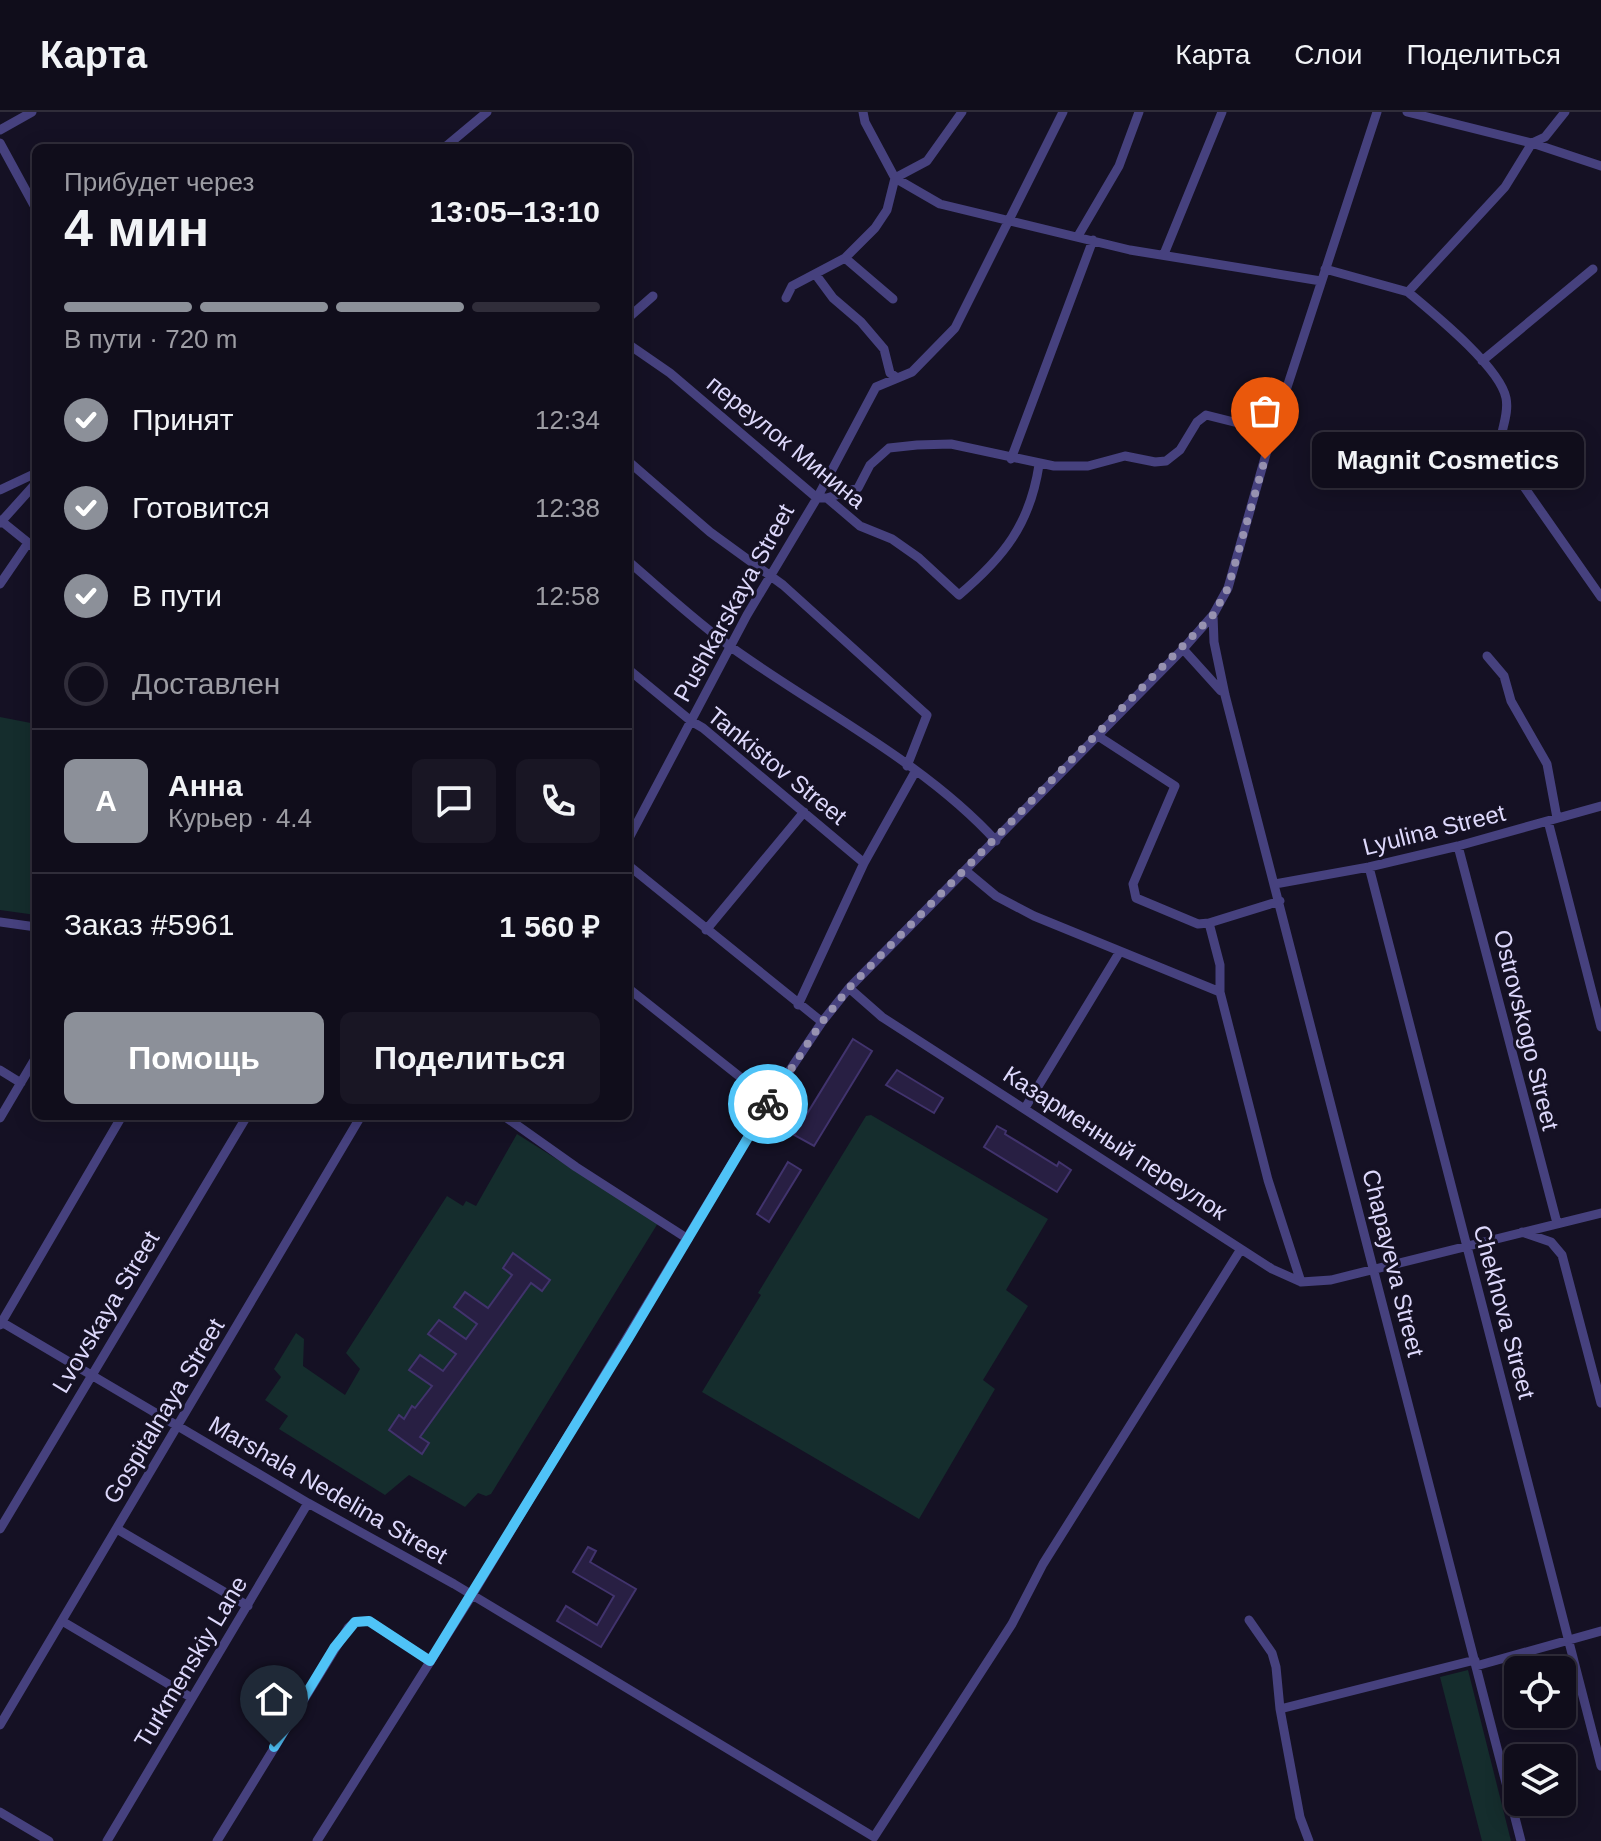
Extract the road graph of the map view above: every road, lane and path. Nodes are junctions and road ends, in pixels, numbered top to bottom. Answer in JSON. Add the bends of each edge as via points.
{"nodes":[{"id":1,"x":32,"y":112,"type":"edge"},
{"id":2,"x":487,"y":112,"type":"edge"},
{"id":3,"x":863,"y":112,"type":"edge"},
{"id":4,"x":962,"y":112,"type":"edge"},
{"id":5,"x":1063,"y":112,"type":"edge"},
{"id":6,"x":1139,"y":112,"type":"edge"},
{"id":7,"x":1222,"y":112,"type":"edge"},
{"id":8,"x":1377,"y":112,"type":"edge"},
{"id":9,"x":1407,"y":112,"type":"edge"},
{"id":10,"x":1565,"y":112,"type":"edge"},
{"id":11,"x":0,"y":130,"type":"edge"},
{"id":12,"x":0,"y":143,"type":"edge"},
{"id":13,"x":1532,"y":143,"type":"junction"},
{"id":14,"x":449,"y":144,"type":"edge"},
{"id":15,"x":1601,"y":166,"type":"edge"},
{"id":16,"x":895,"y":178,"type":"junction"},
{"id":17,"x":32,"y":202,"type":"edge"},
{"id":18,"x":1007,"y":222,"type":"junction"},
{"id":19,"x":1078,"y":236,"type":"junction"},
{"id":20,"x":1093,"y":240,"type":"junction"},
{"id":21,"x":1164,"y":254,"type":"junction"},
{"id":22,"x":845,"y":258,"type":"junction"},
{"id":23,"x":1325,"y":269,"type":"junction"},
{"id":24,"x":1593,"y":269,"type":"dead end"},
{"id":25,"x":816,"y":275,"type":"junction"},
{"id":26,"x":1321,"y":281,"type":"junction"},
{"id":27,"x":1408,"y":292,"type":"junction"},
{"id":28,"x":653,"y":296,"type":"dead end"},
{"id":29,"x":786,"y":298,"type":"dead end"},
{"id":30,"x":893,"y":299,"type":"dead end"},
{"id":31,"x":632,"y":314,"type":"edge"},
{"id":32,"x":632,"y":347,"type":"edge"},
{"id":33,"x":1482,"y":361,"type":"junction"},
{"id":34,"x":896,"y":377,"type":"junction"},
{"id":35,"x":1258,"y":428,"type":"dead end"},
{"id":36,"x":1011,"y":459,"type":"junction"},
{"id":37,"x":632,"y":464,"type":"edge"},
{"id":38,"x":1039,"y":465,"type":"junction"},
{"id":39,"x":32,"y":476,"type":"edge"},
{"id":40,"x":32,"y":487,"type":"edge"},
{"id":41,"x":0,"y":490,"type":"edge"},
{"id":42,"x":822,"y":498,"type":"junction"},
{"id":43,"x":1,"y":522,"type":"edge"},
{"id":44,"x":32,"y":546,"type":"edge"},
{"id":45,"x":632,"y":564,"type":"edge"},
{"id":46,"x":769,"y":577,"type":"junction"},
{"id":47,"x":0,"y":584,"type":"edge"},
{"id":48,"x":1601,"y":597,"type":"edge"},
{"id":49,"x":1213,"y":615,"type":"junction"},
{"id":50,"x":730,"y":647,"type":"junction"},
{"id":51,"x":1183,"y":649,"type":"junction"},
{"id":52,"x":1487,"y":656,"type":"dead end"},
{"id":53,"x":632,"y":672,"type":"edge"},
{"id":54,"x":1225,"y":695,"type":"junction"},
{"id":55,"x":691,"y":721,"type":"junction"},
{"id":56,"x":1098,"y":736,"type":"junction"},
{"id":57,"x":911,"y":769,"type":"junction"},
{"id":58,"x":1601,"y":806,"type":"edge"},
{"id":59,"x":804,"y":812,"type":"junction"},
{"id":60,"x":1552,"y":820,"type":"junction"},
{"id":61,"x":632,"y":832,"type":"edge"},
{"id":62,"x":996,"y":841,"type":"junction"},
{"id":63,"x":1458,"y":846,"type":"junction"},
{"id":64,"x":864,"y":863,"type":"junction"},
{"id":65,"x":1369,"y":867,"type":"junction"},
{"id":66,"x":632,"y":868,"type":"edge"},
{"id":67,"x":966,"y":871,"type":"junction"},
{"id":68,"x":1275,"y":884,"type":"junction"},
{"id":69,"x":1280,"y":901,"type":"junction"},
{"id":70,"x":0,"y":922,"type":"edge"},
{"id":71,"x":1209,"y":923,"type":"junction"},
{"id":72,"x":32,"y":926,"type":"edge"},
{"id":73,"x":706,"y":930,"type":"junction"},
{"id":74,"x":1119,"y":953,"type":"junction"},
{"id":75,"x":849,"y":988,"type":"junction"},
{"id":76,"x":632,"y":991,"type":"edge"},
{"id":77,"x":1220,"y":992,"type":"junction"},
{"id":78,"x":798,"y":1005,"type":"junction"},
{"id":79,"x":822,"y":1022,"type":"junction"},
{"id":80,"x":1601,"y":1027,"type":"edge"},
{"id":81,"x":32,"y":1064,"type":"edge"},
{"id":82,"x":0,"y":1070,"type":"edge"},
{"id":83,"x":21,"y":1083,"type":"junction"},
{"id":84,"x":772,"y":1097,"type":"junction"},
{"id":85,"x":1025,"y":1108,"type":"junction"},
{"id":86,"x":0,"y":1118,"type":"edge"},
{"id":87,"x":120,"y":1120,"type":"edge"},
{"id":88,"x":245,"y":1120,"type":"edge"},
{"id":89,"x":359,"y":1120,"type":"edge"},
{"id":90,"x":510,"y":1120,"type":"edge"},
{"id":91,"x":1601,"y":1213,"type":"edge"},
{"id":92,"x":1557,"y":1223,"type":"junction"},
{"id":93,"x":1522,"y":1232,"type":"junction"},
{"id":94,"x":688,"y":1239,"type":"junction"},
{"id":95,"x":1467,"y":1246,"type":"junction"},
{"id":96,"x":1241,"y":1249,"type":"junction"},
{"id":97,"x":1375,"y":1270,"type":"junction"},
{"id":98,"x":1301,"y":1282,"type":"junction"},
{"id":99,"x":1,"y":1322,"type":"edge"},
{"id":100,"x":91,"y":1374,"type":"junction"},
{"id":101,"x":1601,"y":1403,"type":"edge"},
{"id":102,"x":178,"y":1427,"type":"junction"},
{"id":103,"x":308,"y":1503,"type":"junction"},
{"id":104,"x":0,"y":1529,"type":"edge"},
{"id":105,"x":117,"y":1529,"type":"junction"},
{"id":106,"x":472,"y":1595,"type":"junction"},
{"id":107,"x":248,"y":1606,"type":"junction"},
{"id":108,"x":1249,"y":1620,"type":"dead end"},
{"id":109,"x":62,"y":1621,"type":"junction"},
{"id":110,"x":1601,"y":1631,"type":"edge"},
{"id":111,"x":1569,"y":1640,"type":"junction"},
{"id":112,"x":430,"y":1661,"type":"junction"},
{"id":113,"x":1476,"y":1663,"type":"junction"},
{"id":114,"x":192,"y":1698,"type":"junction"},
{"id":115,"x":1280,"y":1709,"type":"junction"},
{"id":116,"x":0,"y":1725,"type":"edge"},
{"id":117,"x":1601,"y":1766,"type":"edge"},
{"id":118,"x":0,"y":1812,"type":"edge"},
{"id":119,"x":49,"y":1841,"type":"edge"},
{"id":120,"x":107,"y":1841,"type":"edge"},
{"id":121,"x":217,"y":1841,"type":"edge"},
{"id":122,"x":317,"y":1841,"type":"edge"},
{"id":123,"x":1309,"y":1841,"type":"edge"},
{"id":124,"x":1521,"y":1841,"type":"edge"}],
"edges":[{"from":1,"to":11,"type":"street"},
{"from":2,"to":14,"type":"street"},
{"from":3,"to":16,"type":"street"},
{"from":4,"to":16,"type":"street","via":[[927,161]]},
{"from":5,"to":18,"type":"street"},
{"from":6,"to":19,"type":"street","via":[[1119,166]]},
{"from":7,"to":21,"type":"street"},
{"from":8,"to":23,"type":"street"},
{"from":9,"to":13,"type":"street"},
{"from":10,"to":13,"type":"street","via":[[1545,137]]},
{"from":12,"to":17,"type":"street"},
{"from":13,"to":15,"type":"street"},
{"from":13,"to":27,"type":"street","via":[[1505,187]]},
{"from":16,"to":18,"type":"street","via":[[940,204]]},
{"from":16,"to":22,"type":"street","via":[[887,210]]},
{"from":18,"to":19,"type":"street"},
{"from":18,"to":34,"type":"street","via":[[955,328],[912,372]]},
{"from":19,"to":20,"type":"street"},
{"from":20,"to":21,"type":"street"},
{"from":20,"to":36,"type":"street"},
{"from":21,"to":26,"type":"street"},
{"from":22,"to":25,"type":"street"},
{"from":22,"to":30,"type":"street"},
{"from":23,"to":26,"type":"street"},
{"from":23,"to":27,"type":"street"},
{"from":24,"to":33,"type":"street"},
{"from":25,"to":29,"type":"street","via":[[792,286]]},
{"from":25,"to":34,"type":"street","via":[[884,349]]},
{"from":26,"to":49,"type":"street","via":[[1228,588]]},
{"from":27,"to":33,"type":"street"},
{"from":28,"to":31,"type":"street"},
{"from":32,"to":42,"type":"street","name":"переулок Минина"},
{"from":33,"to":48,"type":"street","via":[[1507,400],[1499,444],[1506,464]]},
{"from":34,"to":42,"type":"street","name":"Pushkarskaya Street","via":[[876,387]]},
{"from":35,"to":38,"type":"street","via":[[1206,415],[1166,461],[1125,456],[1088,466]]},
{"from":36,"to":38,"type":"street"},
{"from":36,"to":42,"type":"street","via":[[951,444],[889,448],[870,465],[858,488]]},
{"from":37,"to":46,"type":"street"},
{"from":38,"to":42,"type":"street","name":"переулок Минина","via":[[1018,532],[959,595],[919,558]]},
{"from":39,"to":41,"type":"street"},
{"from":40,"to":43,"type":"street"},
{"from":42,"to":46,"type":"street","name":"Pushkarskaya Street"},
{"from":43,"to":44,"type":"street"},
{"from":44,"to":47,"type":"street"},
{"from":45,"to":50,"type":"street"},
{"from":46,"to":50,"type":"street","name":"Pushkarskaya Street"},
{"from":46,"to":57,"type":"street","via":[[927,715]]},
{"from":49,"to":51,"type":"street"},
{"from":49,"to":54,"type":"street","name":"Chapayeva Street"},
{"from":50,"to":55,"type":"street","name":"Pushkarskaya Street"},
{"from":50,"to":57,"type":"street"},
{"from":51,"to":54,"type":"street"},
{"from":51,"to":56,"type":"street"},
{"from":52,"to":60,"type":"street","via":[[1504,676],[1511,701],[1547,764]]},
{"from":53,"to":55,"type":"street","name":"Tankistov Street"},
{"from":54,"to":68,"type":"street","name":"Chapayeva Street"},
{"from":55,"to":59,"type":"street","name":"Tankistov Street"},
{"from":55,"to":61,"type":"street","name":"Pushkarskaya Street"},
{"from":56,"to":62,"type":"street"},
{"from":56,"to":71,"type":"street","via":[[1175,786],[1133,884],[1136,898],[1198,924]]},
{"from":57,"to":62,"type":"street"},
{"from":57,"to":64,"type":"street"},
{"from":58,"to":60,"type":"street","name":"Lyulina Street"},
{"from":59,"to":64,"type":"street","name":"Tankistov Street"},
{"from":59,"to":73,"type":"street"},
{"from":60,"to":63,"type":"street","name":"Lyulina Street"},
{"from":60,"to":80,"type":"street"},
{"from":62,"to":67,"type":"street"},
{"from":63,"to":65,"type":"street","name":"Lyulina Street"},
{"from":63,"to":92,"type":"street","name":"Ostrovskogo Street"},
{"from":64,"to":78,"type":"street"},
{"from":65,"to":68,"type":"street","name":"Lyulina Street"},
{"from":65,"to":95,"type":"street","name":"Chekhova Street"},
{"from":66,"to":73,"type":"street"},
{"from":67,"to":74,"type":"street","via":[[996,896]]},
{"from":67,"to":75,"type":"street"},
{"from":68,"to":69,"type":"street","name":"Chapayeva Street"},
{"from":69,"to":71,"type":"street"},
{"from":69,"to":97,"type":"street","name":"Chapayeva Street"},
{"from":70,"to":72,"type":"street"},
{"from":71,"to":77,"type":"street","via":[[1220,965]]},
{"from":73,"to":78,"type":"street"},
{"from":74,"to":77,"type":"street"},
{"from":74,"to":85,"type":"street"},
{"from":75,"to":79,"type":"street"},
{"from":75,"to":85,"type":"street","name":"Казарменный переулок","via":[[882,1017]]},
{"from":76,"to":84,"type":"street"},
{"from":77,"to":98,"type":"street","via":[[1268,1180]]},
{"from":78,"to":79,"type":"street"},
{"from":79,"to":84,"type":"street"},
{"from":81,"to":83,"type":"street"},
{"from":82,"to":83,"type":"street"},
{"from":83,"to":86,"type":"street"},
{"from":84,"to":94,"type":"street"},
{"from":85,"to":96,"type":"street","name":"Казарменный переулок"},
{"from":87,"to":99,"type":"street"},
{"from":88,"to":100,"type":"street","name":"Lvovskaya Street"},
{"from":89,"to":102,"type":"street","name":"Gospitalnaya Street"},
{"from":90,"to":94,"type":"street"},
{"from":91,"to":92,"type":"street"},
{"from":92,"to":93,"type":"street"},
{"from":93,"to":95,"type":"street"},
{"from":93,"to":101,"type":"street","via":[[1551,1242],[1562,1255]]},
{"from":94,"to":106,"type":"street"},
{"from":95,"to":97,"type":"street"},
{"from":95,"to":111,"type":"street","name":"Chekhova Street"},
{"from":96,"to":98,"type":"street","name":"Казарменный переулок"},
{"from":96,"to":106,"type":"street","name":"Marshala Nedelina Street","via":[[1043,1564],[1012,1624],[874,1837]]},
{"from":97,"to":98,"type":"street"},
{"from":97,"to":113,"type":"street","name":"Chapayeva Street"},
{"from":99,"to":100,"type":"street","name":"Marshala Nedelina Street"},
{"from":100,"to":102,"type":"street","name":"Marshala Nedelina Street"},
{"from":100,"to":104,"type":"street","name":"Lvovskaya Street"},
{"from":102,"to":103,"type":"street","name":"Marshala Nedelina Street"},
{"from":102,"to":105,"type":"street","name":"Gospitalnaya Street"},
{"from":103,"to":106,"type":"street","name":"Marshala Nedelina Street"},
{"from":103,"to":107,"type":"street","name":"Turkmenskiy Lane"},
{"from":105,"to":107,"type":"street"},
{"from":105,"to":109,"type":"street","name":"Gospitalnaya Street"},
{"from":106,"to":112,"type":"street"},
{"from":107,"to":114,"type":"street","name":"Turkmenskiy Lane"},
{"from":108,"to":115,"type":"street","via":[[1272,1653]]},
{"from":109,"to":114,"type":"street"},
{"from":109,"to":116,"type":"street","name":"Gospitalnaya Street"},
{"from":110,"to":111,"type":"street"},
{"from":111,"to":113,"type":"street"},
{"from":111,"to":117,"type":"street","name":"Chekhova Street"},
{"from":112,"to":121,"type":"street","via":[[369,1621],[355,1622]]},
{"from":112,"to":122,"type":"street"},
{"from":113,"to":115,"type":"street"},
{"from":113,"to":124,"type":"street","name":"Chapayeva Street"},
{"from":114,"to":120,"type":"street","name":"Turkmenskiy Lane"},
{"from":115,"to":123,"type":"street"},
{"from":118,"to":119,"type":"street"}]}
